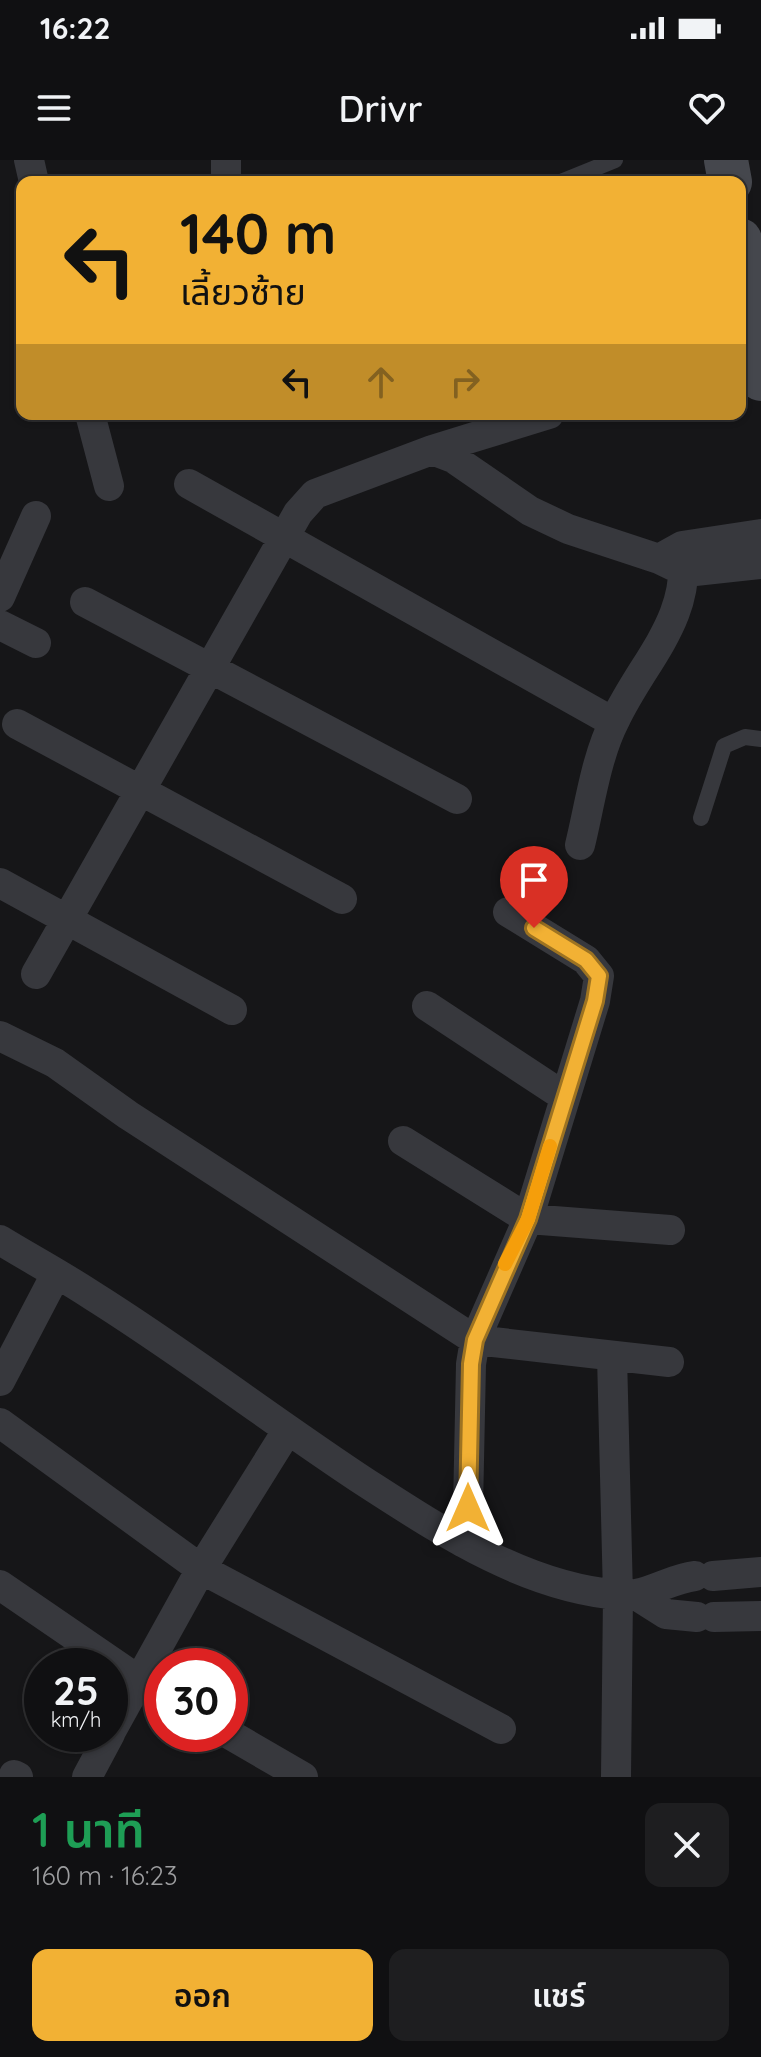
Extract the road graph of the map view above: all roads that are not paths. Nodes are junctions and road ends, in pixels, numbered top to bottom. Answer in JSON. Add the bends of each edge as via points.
{"nodes":[{"id":1,"x":615,"y":160,"type":"edge"},
{"id":2,"x":576,"y":176,"type":"edge"},
{"id":3,"x":746,"y":280,"type":"edge"},
{"id":4,"x":761,"y":379,"type":"edge"},
{"id":5,"x":92,"y":420,"type":"edge"},
{"id":6,"x":530,"y":420,"type":"edge"},
{"id":7,"x":432,"y":450,"type":"junction"},
{"id":8,"x":189,"y":484,"type":"dead end"},
{"id":9,"x":109,"y":486,"type":"dead end"},
{"id":10,"x":36,"y":516,"type":"dead end"},
{"id":11,"x":761,"y":534,"type":"edge"},
{"id":12,"x":285,"y":537,"type":"junction"},
{"id":13,"x":676,"y":559,"type":"junction"},
{"id":14,"x":761,"y":564,"type":"edge"},
{"id":15,"x":0,"y":597,"type":"edge"},
{"id":16,"x":85,"y":602,"type":"dead end"},
{"id":17,"x":0,"y":625,"type":"edge"},
{"id":18,"x":36,"y":643,"type":"dead end"},
{"id":19,"x":211,"y":667,"type":"junction"},
{"id":20,"x":613,"y":722,"type":"junction"},
{"id":21,"x":17,"y":724,"type":"dead end"},
{"id":22,"x":761,"y":739,"type":"edge"},
{"id":23,"x":138,"y":792,"type":"junction"},
{"id":24,"x":457,"y":799,"type":"dead end"},
{"id":25,"x":701,"y":818,"type":"dead end"},
{"id":26,"x":580,"y":845,"type":"dead end"},
{"id":27,"x":0,"y":883,"type":"edge"},
{"id":28,"x":342,"y":899,"type":"dead end"},
{"id":29,"x":508,"y":912,"type":"dead end"},
{"id":30,"x":67,"y":920,"type":"junction"},
{"id":31,"x":36,"y":974,"type":"dead end"},
{"id":32,"x":427,"y":1006,"type":"dead end"},
{"id":33,"x":232,"y":1010,"type":"dead end"},
{"id":34,"x":0,"y":1036,"type":"edge"},
{"id":35,"x":565,"y":1097,"type":"junction"},
{"id":36,"x":403,"y":1141,"type":"dead end"},
{"id":37,"x":528,"y":1219,"type":"junction"},
{"id":38,"x":670,"y":1230,"type":"dead end"},
{"id":39,"x":0,"y":1240,"type":"edge"},
{"id":40,"x":56,"y":1274,"type":"junction"},
{"id":41,"x":475,"y":1340,"type":"junction"},
{"id":42,"x":612,"y":1356,"type":"junction"},
{"id":43,"x":669,"y":1362,"type":"dead end"},
{"id":44,"x":0,"y":1381,"type":"edge"},
{"id":45,"x":0,"y":1423,"type":"edge"},
{"id":46,"x":287,"y":1431,"type":"junction"},
{"id":47,"x":462,"y":1542,"type":"junction"},
{"id":48,"x":201,"y":1569,"type":"junction"},
{"id":49,"x":761,"y":1572,"type":"edge"},
{"id":50,"x":0,"y":1585,"type":"edge"},
{"id":51,"x":627,"y":1595,"type":"junction"},
{"id":52,"x":761,"y":1616,"type":"edge"},
{"id":53,"x":166,"y":1648,"type":"edge"},
{"id":54,"x":144,"y":1685,"type":"edge"},
{"id":55,"x":144,"y":1694,"type":"edge"},
{"id":56,"x":128,"y":1713,"type":"edge"},
{"id":57,"x":501,"y":1729,"type":"dead end"},
{"id":58,"x":248,"y":1745,"type":"edge"},
{"id":59,"x":100,"y":1752,"type":"edge"},
{"id":60,"x":616,"y":1776,"type":"edge"},
{"id":61,"x":87,"y":1777,"type":"edge"},
{"id":62,"x":303,"y":1777,"type":"edge"}],
"edges":[{"from":1,"to":2,"type":"lane"},
{"from":3,"to":4,"type":"street"},
{"from":5,"to":9,"type":"street"},
{"from":6,"to":7,"type":"street"},
{"from":7,"to":12,"type":"street","via":[[315,494]]},
{"from":7,"to":13,"type":"street","via":[[453,458],[530,511],[594,539]]},
{"from":8,"to":12,"type":"street"},
{"from":10,"to":15,"type":"street"},
{"from":11,"to":13,"type":"street"},
{"from":12,"to":19,"type":"street"},
{"from":12,"to":20,"type":"street"},
{"from":13,"to":14,"type":"street"},
{"from":13,"to":20,"type":"street","via":[[679,611]]},
{"from":16,"to":19,"type":"street"},
{"from":17,"to":18,"type":"street"},
{"from":19,"to":23,"type":"street"},
{"from":19,"to":24,"type":"street"},
{"from":20,"to":26,"type":"street"},
{"from":21,"to":23,"type":"street"},
{"from":22,"to":25,"type":"lane","via":[[745,737],[724,746]]},
{"from":23,"to":28,"type":"street"},
{"from":23,"to":30,"type":"street"},
{"from":27,"to":30,"type":"street"},
{"from":29,"to":35,"type":"street","via":[[586,960],[599,976]]},
{"from":30,"to":31,"type":"street"},
{"from":30,"to":33,"type":"street"},
{"from":32,"to":35,"type":"street"},
{"from":34,"to":41,"type":"street","via":[[55,1063]]},
{"from":35,"to":37,"type":"street"},
{"from":36,"to":37,"type":"street"},
{"from":37,"to":38,"type":"street"},
{"from":37,"to":41,"type":"street"},
{"from":39,"to":40,"type":"street"},
{"from":40,"to":44,"type":"street"},
{"from":40,"to":46,"type":"street"},
{"from":41,"to":42,"type":"street"},
{"from":41,"to":47,"type":"street"},
{"from":42,"to":43,"type":"street"},
{"from":42,"to":51,"type":"street"},
{"from":45,"to":48,"type":"street"},
{"from":46,"to":47,"type":"street"},
{"from":46,"to":48,"type":"street"},
{"from":47,"to":51,"type":"street","via":[[563,1584]]},
{"from":48,"to":53,"type":"street"},
{"from":48,"to":57,"type":"street"},
{"from":49,"to":51,"type":"street","via":[[674,1578]]},
{"from":50,"to":54,"type":"street"},
{"from":51,"to":52,"type":"street","via":[[666,1614]]},
{"from":51,"to":60,"type":"street"},
{"from":55,"to":56,"type":"street"},
{"from":58,"to":62,"type":"street"},
{"from":59,"to":61,"type":"street"}]}
